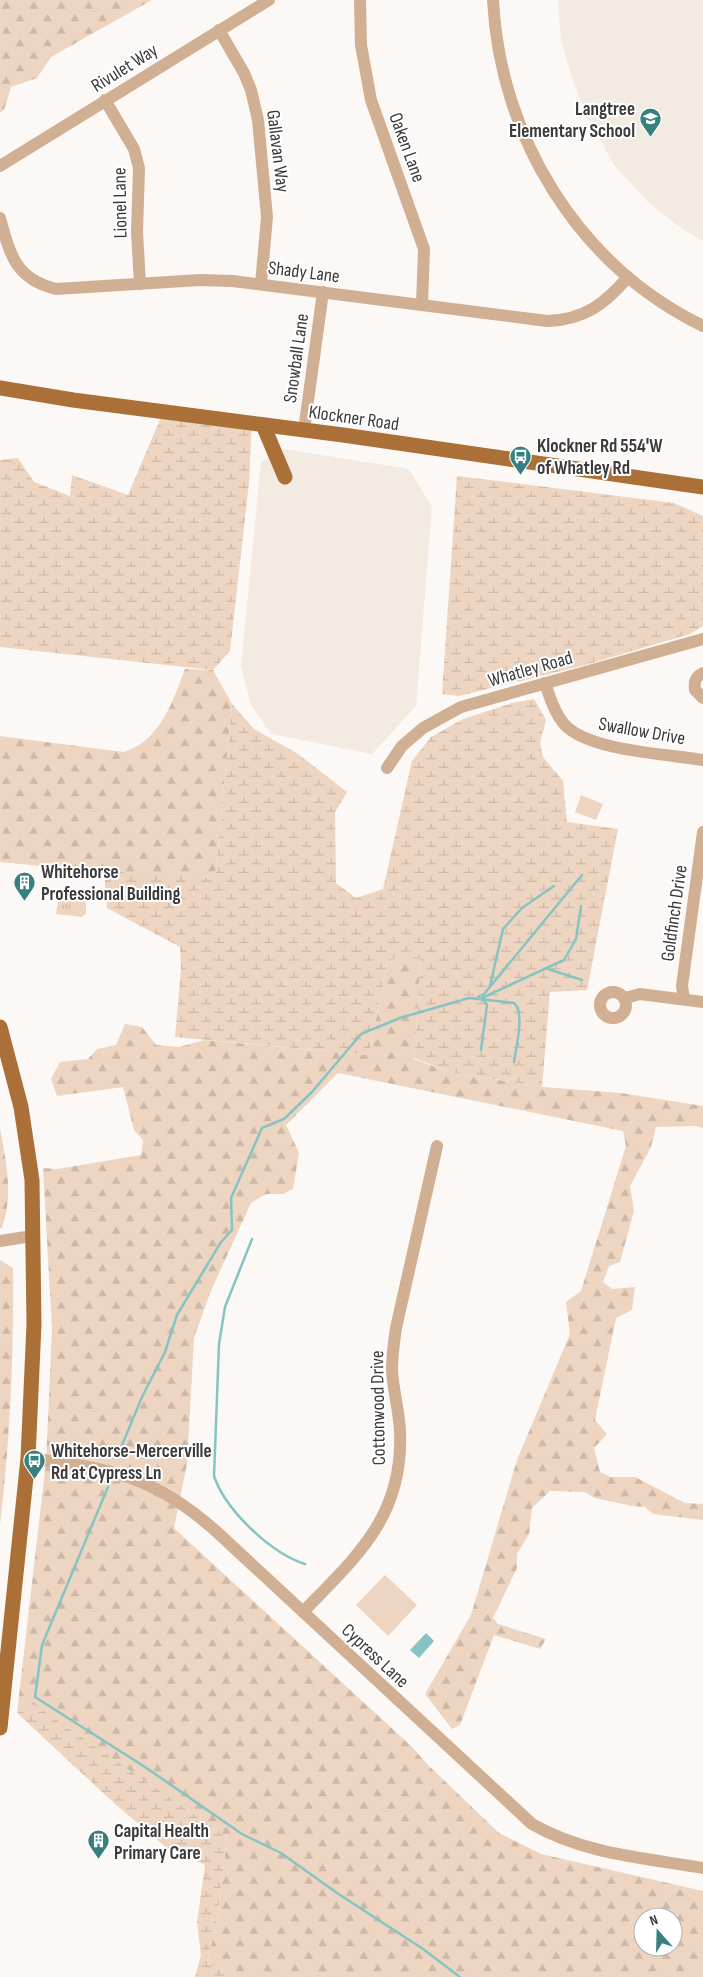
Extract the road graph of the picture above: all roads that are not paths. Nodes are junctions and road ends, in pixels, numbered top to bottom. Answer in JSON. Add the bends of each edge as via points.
{"nodes":[{"id":1,"x":269,"y":0,"type":"edge"},
{"id":2,"x":360,"y":0,"type":"edge"},
{"id":3,"x":493,"y":0,"type":"edge"},
{"id":4,"x":219,"y":30,"type":"junction"},
{"id":5,"x":105,"y":100,"type":"junction"},
{"id":6,"x":0,"y":166,"type":"edge"},
{"id":7,"x":0,"y":218,"type":"edge"},
{"id":8,"x":628,"y":277,"type":"junction"},
{"id":9,"x":140,"y":284,"type":"junction"},
{"id":10,"x":260,"y":284,"type":"junction"},
{"id":11,"x":323,"y":292,"type":"junction"},
{"id":12,"x":422,"y":305,"type":"junction"},
{"id":13,"x":703,"y":326,"type":"edge"},
{"id":14,"x":0,"y":388,"type":"edge"},
{"id":15,"x":263,"y":425,"type":"junction"},
{"id":16,"x":304,"y":430,"type":"junction"},
{"id":17,"x":286,"y":477,"type":"dead end"},
{"id":18,"x":703,"y":487,"type":"edge"},
{"id":19,"x":703,"y":639,"type":"edge"},
{"id":20,"x":703,"y":673,"type":"edge"},
{"id":21,"x":545,"y":684,"type":"junction"},
{"id":22,"x":703,"y":698,"type":"edge"},
{"id":23,"x":703,"y":760,"type":"edge"},
{"id":24,"x":387,"y":768,"type":"dead end"},
{"id":25,"x":703,"y":832,"type":"edge"},
{"id":26,"x":625,"y":998,"type":"dead end"},
{"id":27,"x":684,"y":999,"type":"junction"},
{"id":28,"x":703,"y":1002,"type":"edge"},
{"id":29,"x":0,"y":1027,"type":"edge"},
{"id":30,"x":437,"y":1146,"type":"dead end"},
{"id":31,"x":32,"y":1236,"type":"junction"},
{"id":32,"x":0,"y":1241,"type":"edge"},
{"id":33,"x":28,"y":1458,"type":"junction"},
{"id":34,"x":303,"y":1612,"type":"junction"},
{"id":35,"x":0,"y":1728,"type":"edge"},
{"id":36,"x":703,"y":1868,"type":"edge"}],
"edges":[{"from":1,"to":4,"type":"street","name":"Rivulet Way"},
{"from":2,"to":12,"type":"street","name":"Oaken Lane","via":[[361,45],[371,100],[424,250]]},
{"from":3,"to":8,"type":"street","via":[[503,72],[515,115],[529,148],[570,216]]},
{"from":4,"to":5,"type":"street","name":"Rivulet Way"},
{"from":4,"to":10,"type":"street","name":"Gallavan Way","via":[[244,73],[258,120],[268,217]]},
{"from":5,"to":6,"type":"street","name":"Rivulet Way"},
{"from":5,"to":9,"type":"street","name":"Lionel Lane","via":[[134,149],[139,168],[137,232]]},
{"from":7,"to":9,"type":"street","name":"Shady Lane","via":[[13,260],[37,282],[68,289]]},
{"from":8,"to":12,"type":"street","name":"Shady Lane","via":[[595,309],[560,321]]},
{"from":8,"to":13,"type":"street","via":[[669,307]]},
{"from":9,"to":10,"type":"street","name":"Shady Lane","via":[[200,280]]},
{"from":10,"to":11,"type":"street","name":"Shady Lane"},
{"from":11,"to":12,"type":"street","name":"Shady Lane"},
{"from":11,"to":16,"type":"street","name":"Snowball Lane"},
{"from":14,"to":15,"type":"main road","name":"Klockner Road"},
{"from":15,"to":16,"type":"main road","name":"Klockner Road"},
{"from":15,"to":17,"type":"main road"},
{"from":16,"to":18,"type":"main road","name":"Klockner Road"},
{"from":19,"to":21,"type":"street","name":"Whatley Road"},
{"from":20,"to":22,"type":"street","via":[[696,679],[694,690]]},
{"from":21,"to":23,"type":"street","name":"Swallow Drive","via":[[559,717],[583,738],[611,746]]},
{"from":21,"to":24,"type":"street","name":"Whatley Road","via":[[446,713],[402,746]]},
{"from":25,"to":27,"type":"street","name":"Goldfinch Drive","via":[[682,986]]},
{"from":26,"to":27,"type":"street","via":[[640,994]]},
{"from":27,"to":28,"type":"street"},
{"from":29,"to":31,"type":"main road","via":[[13,1070],[28,1146]]},
{"from":30,"to":34,"type":"street","name":"Cottonwood Drive","via":[[394,1342],[392,1371],[400,1442],[393,1494],[366,1545]]},
{"from":31,"to":32,"type":"street"},
{"from":31,"to":33,"type":"main road","via":[[34,1357]]},
{"from":33,"to":34,"type":"street","name":"Cypress Lane","via":[[112,1471],[169,1495],[200,1516]]},
{"from":33,"to":35,"type":"main road"},
{"from":34,"to":36,"type":"street","name":"Cypress Lane","via":[[532,1824],[584,1848]]}]}
